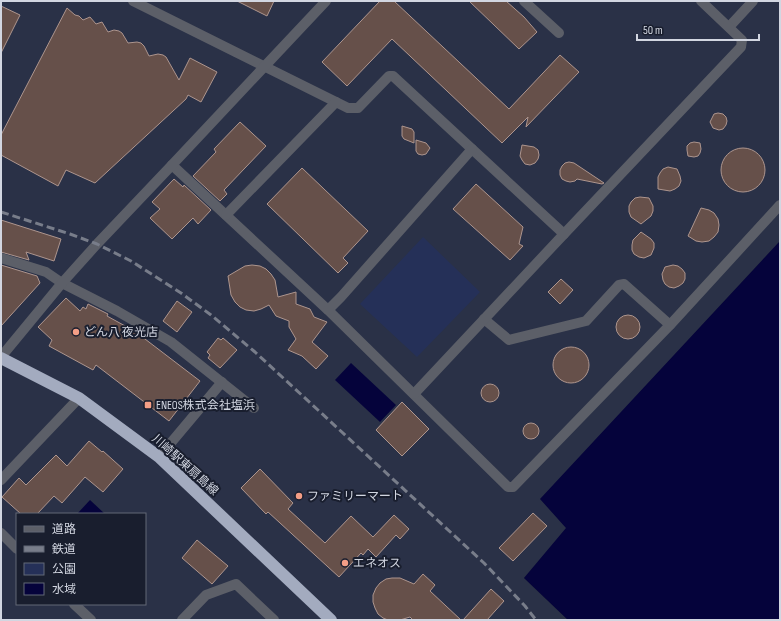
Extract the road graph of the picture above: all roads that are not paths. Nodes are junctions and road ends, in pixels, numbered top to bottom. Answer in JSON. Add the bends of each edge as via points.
{"nodes":[{"id":1,"x":133,"y":1,"type":"edge"},
{"id":2,"x":326,"y":1,"type":"edge"},
{"id":3,"x":524,"y":1,"type":"edge"},
{"id":4,"x":701,"y":1,"type":"edge"},
{"id":5,"x":753,"y":1,"type":"edge"},
{"id":6,"x":729,"y":27,"type":"junction"},
{"id":7,"x":559,"y":33,"type":"dead end"},
{"id":8,"x":264,"y":67,"type":"junction"},
{"id":9,"x":336,"y":102,"type":"junction"},
{"id":10,"x":472,"y":149,"type":"junction"},
{"id":11,"x":172,"y":166,"type":"junction"},
{"id":12,"x":780,"y":205,"type":"edge"},
{"id":13,"x":226,"y":215,"type":"junction"},
{"id":14,"x":564,"y":234,"type":"junction"},
{"id":15,"x":1,"y":258,"type":"edge"},
{"id":16,"x":62,"y":283,"type":"junction"},
{"id":17,"x":328,"y":310,"type":"junction"},
{"id":18,"x":484,"y":319,"type":"junction"},
{"id":19,"x":670,"y":325,"type":"junction"},
{"id":20,"x":1,"y":358,"type":"edge"},
{"id":21,"x":222,"y":382,"type":"junction"},
{"id":22,"x":414,"y":394,"type":"junction"},
{"id":23,"x":79,"y":398,"type":"junction"},
{"id":24,"x":254,"y":408,"type":"dead end"},
{"id":25,"x":159,"y":457,"type":"junction"},
{"id":26,"x":1,"y":480,"type":"edge"},
{"id":27,"x":1,"y":533,"type":"edge"},
{"id":28,"x":16,"y":548,"type":"edge"},
{"id":29,"x":75,"y":605,"type":"edge"},
{"id":30,"x":91,"y":620,"type":"edge"},
{"id":31,"x":182,"y":620,"type":"edge"},
{"id":32,"x":274,"y":620,"type":"edge"},
{"id":33,"x":331,"y":620,"type":"edge"}],
"edges":[{"from":1,"to":8,"type":"street"},
{"from":2,"to":8,"type":"street"},
{"from":3,"to":7,"type":"street"},
{"from":4,"to":6,"type":"street"},
{"from":5,"to":6,"type":"street"},
{"from":6,"to":14,"type":"street","via":[[742,40],[741,47]]},
{"from":8,"to":9,"type":"street"},
{"from":8,"to":11,"type":"street"},
{"from":9,"to":10,"type":"street","via":[[348,108],[358,108],[389,76],[393,76]]},
{"from":9,"to":13,"type":"street"},
{"from":10,"to":14,"type":"street"},
{"from":10,"to":17,"type":"street"},
{"from":11,"to":13,"type":"street"},
{"from":11,"to":16,"type":"street"},
{"from":12,"to":19,"type":"street"},
{"from":13,"to":17,"type":"street"},
{"from":14,"to":18,"type":"street"},
{"from":15,"to":16,"type":"street","via":[[46,272]]},
{"from":16,"to":20,"type":"street"},
{"from":16,"to":21,"type":"street","via":[[171,342]]},
{"from":17,"to":22,"type":"street"},
{"from":18,"to":19,"type":"street","via":[[509,340],[586,321],[619,285],[624,284]]},
{"from":18,"to":22,"type":"street"},
{"from":19,"to":22,"type":"street","via":[[513,487],[508,487]]},
{"from":20,"to":23,"type":"highway","name":"川崎駅東扇島線"},
{"from":21,"to":24,"type":"street"},
{"from":21,"to":25,"type":"street"},
{"from":23,"to":25,"type":"highway","name":"川崎駅東扇島線"},
{"from":23,"to":26,"type":"street"},
{"from":25,"to":33,"type":"highway","name":"川崎駅東扇島線"},
{"from":27,"to":28,"type":"street"},
{"from":29,"to":30,"type":"street"},
{"from":31,"to":32,"type":"street","via":[[206,595],[236,584]]}]}
